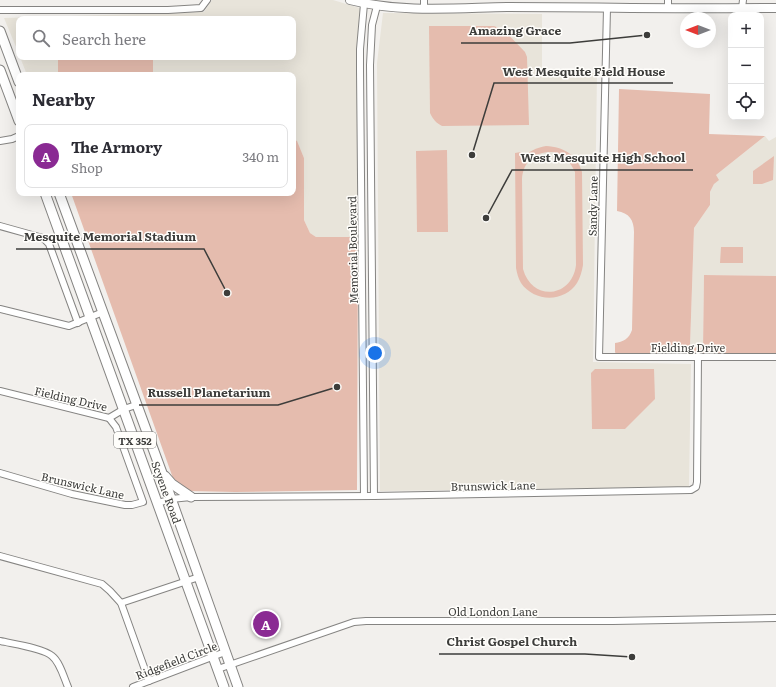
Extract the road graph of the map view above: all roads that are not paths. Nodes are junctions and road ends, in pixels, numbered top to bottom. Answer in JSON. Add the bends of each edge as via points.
{"nodes":[{"id":1,"x":207,"y":0,"type":"edge"},
{"id":2,"x":350,"y":0,"type":"edge"},
{"id":3,"x":424,"y":0,"type":"edge"},
{"id":4,"x":364,"y":4,"type":"junction"},
{"id":5,"x":506,"y":4,"type":"edge"},
{"id":6,"x":668,"y":4,"type":"edge"},
{"id":7,"x":742,"y":4,"type":"edge"},
{"id":8,"x":377,"y":6,"type":"junction"},
{"id":9,"x":607,"y":8,"type":"junction"},
{"id":10,"x":776,"y":8,"type":"edge"},
{"id":11,"x":424,"y":9,"type":"junction"},
{"id":12,"x":0,"y":10,"type":"edge"},
{"id":13,"x":0,"y":31,"type":"edge"},
{"id":14,"x":2,"y":42,"type":"edge"},
{"id":15,"x":0,"y":70,"type":"edge"},
{"id":16,"x":16,"y":75,"type":"edge"},
{"id":17,"x":16,"y":113,"type":"edge"},
{"id":18,"x":16,"y":137,"type":"edge"},
{"id":19,"x":0,"y":141,"type":"edge"},
{"id":20,"x":46,"y":196,"type":"edge"},
{"id":21,"x":60,"y":196,"type":"edge"},
{"id":22,"x":0,"y":226,"type":"edge"},
{"id":23,"x":0,"y":309,"type":"edge"},
{"id":24,"x":103,"y":312,"type":"junction"},
{"id":25,"x":91,"y":318,"type":"junction"},
{"id":26,"x":78,"y":323,"type":"junction"},
{"id":27,"x":698,"y":356,"type":"junction"},
{"id":28,"x":599,"y":357,"type":"joint"},
{"id":29,"x":776,"y":357,"type":"edge"},
{"id":30,"x":0,"y":391,"type":"edge"},
{"id":31,"x":136,"y":405,"type":"junction"},
{"id":32,"x":124,"y":409,"type":"junction"},
{"id":33,"x":109,"y":418,"type":"junction"},
{"id":34,"x":0,"y":473,"type":"edge"},
{"id":35,"x":162,"y":473,"type":"junction"},
{"id":36,"x":364,"y":496,"type":"junction"},
{"id":37,"x":374,"y":496,"type":"junction"},
{"id":38,"x":191,"y":498,"type":"junction"},
{"id":39,"x":171,"y":499,"type":"junction"},
{"id":40,"x":158,"y":503,"type":"junction"},
{"id":41,"x":0,"y":556,"type":"edge"},
{"id":42,"x":199,"y":577,"type":"junction"},
{"id":43,"x":187,"y":581,"type":"junction"},
{"id":44,"x":121,"y":603,"type":"junction"},
{"id":45,"x":776,"y":618,"type":"edge"},
{"id":46,"x":0,"y":640,"type":"edge"},
{"id":47,"x":225,"y":652,"type":"junction"},
{"id":48,"x":214,"y":656,"type":"junction"},
{"id":49,"x":230,"y":664,"type":"junction"},
{"id":50,"x":218,"y":668,"type":"junction"},
{"id":51,"x":149,"y":681,"type":"junction"},
{"id":52,"x":68,"y":687,"type":"edge"},
{"id":53,"x":133,"y":687,"type":"edge"},
{"id":54,"x":224,"y":687,"type":"edge"},
{"id":55,"x":238,"y":687,"type":"edge"}],
"edges":[{"from":1,"to":12,"type":"street","via":[[201,8]]},
{"from":2,"to":4,"type":"main road"},
{"from":3,"to":11,"type":"street"},
{"from":4,"to":8,"type":"main road"},
{"from":4,"to":36,"type":"street","name":"Memorial Boulevard","via":[[360,49]]},
{"from":5,"to":9,"type":"main road"},
{"from":5,"to":11,"type":"main road"},
{"from":6,"to":7,"type":"main road"},
{"from":6,"to":9,"type":"main road"},
{"from":7,"to":10,"type":"main road"},
{"from":8,"to":11,"type":"main road"},
{"from":8,"to":37,"type":"street","name":"Memorial Boulevard","via":[[372,25],[370,65]]},
{"from":9,"to":28,"type":"street","name":"Sandy Lane"},
{"from":13,"to":14,"type":"main road"},
{"from":14,"to":16,"type":"main road"},
{"from":15,"to":17,"type":"main road"},
{"from":18,"to":19,"type":"street"},
{"from":20,"to":25,"type":"main road","name":"Scyene Road","number":"TX 352"},
{"from":21,"to":24,"type":"main road","name":"Scyene Road","number":"TX 352"},
{"from":22,"to":26,"type":"street","via":[[43,238],[49,244]]},
{"from":23,"to":26,"type":"street","via":[[64,326]]},
{"from":24,"to":25,"type":"street"},
{"from":24,"to":31,"type":"main road","name":"Scyene Road","number":"TX 352"},
{"from":25,"to":26,"type":"street"},
{"from":25,"to":32,"type":"main road","name":"Scyene Road","number":"TX 352"},
{"from":27,"to":28,"type":"street","name":"Fielding Drive"},
{"from":27,"to":29,"type":"street","name":"Fielding Drive"},
{"from":27,"to":37,"type":"street","name":"Brunswick Lane","via":[[697,482],[696,487],[691,490]]},
{"from":30,"to":33,"type":"street","name":"Fielding Drive"},
{"from":31,"to":32,"type":"street","name":"Fielding Drive"},
{"from":31,"to":35,"type":"main road","name":"Scyene Road","number":"TX 352"},
{"from":32,"to":33,"type":"street","name":"Fielding Drive"},
{"from":32,"to":40,"type":"main road","name":"Scyene Road","number":"TX 352"},
{"from":33,"to":34,"type":"street","name":"Brunswick Lane","via":[[116,427],[143,502],[125,505],[72,494]]},
{"from":35,"to":38,"type":"main road"},
{"from":35,"to":39,"type":"main road","name":"Scyene Road","number":"TX 352"},
{"from":36,"to":37,"type":"street","name":"Brunswick Lane"},
{"from":36,"to":38,"type":"street","name":"Brunswick Lane"},
{"from":38,"to":39,"type":"street","name":"Brunswick Lane"},
{"from":39,"to":40,"type":"street","name":"Brunswick Lane"},
{"from":39,"to":42,"type":"main road","name":"Scyene Road","number":"TX 352"},
{"from":40,"to":43,"type":"main road","name":"Scyene Road","number":"TX 352"},
{"from":41,"to":44,"type":"street","via":[[102,584]]},
{"from":42,"to":43,"type":"street"},
{"from":42,"to":47,"type":"main road","name":"Scyene Road","number":"TX 352"},
{"from":43,"to":44,"type":"street"},
{"from":43,"to":48,"type":"main road","name":"Scyene Road","number":"TX 352"},
{"from":44,"to":51,"type":"street"},
{"from":45,"to":49,"type":"street","name":"Old London Lane","via":[[354,622]]},
{"from":46,"to":52,"type":"street","via":[[52,656]]},
{"from":47,"to":48,"type":"street","name":"Ridgefield Circle"},
{"from":47,"to":49,"type":"main road","name":"Scyene Road","number":"TX 352"},
{"from":48,"to":50,"type":"main road","name":"Scyene Road","number":"TX 352"},
{"from":48,"to":51,"type":"street","name":"Ridgefield Circle"},
{"from":49,"to":50,"type":"street","name":"Old London Lane"},
{"from":49,"to":55,"type":"main road","name":"Scyene Road","number":"TX 352"},
{"from":50,"to":54,"type":"main road","name":"Scyene Road","number":"TX 352"},
{"from":51,"to":53,"type":"street","name":"Ridgefield Circle"}]}
